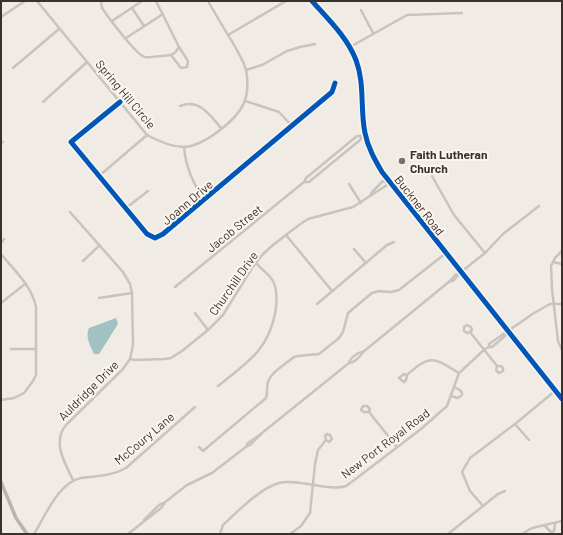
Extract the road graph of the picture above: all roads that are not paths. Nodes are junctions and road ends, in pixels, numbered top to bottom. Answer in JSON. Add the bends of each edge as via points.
{"nodes":[{"id":1,"x":25,"y":1,"type":"edge"},
{"id":2,"x":37,"y":1,"type":"edge"},
{"id":3,"x":101,"y":1,"type":"edge"},
{"id":4,"x":142,"y":1,"type":"edge"},
{"id":5,"x":156,"y":1,"type":"edge"},
{"id":6,"x":208,"y":1,"type":"edge"},
{"id":7,"x":286,"y":1,"type":"edge"},
{"id":8,"x":312,"y":1,"type":"edge"},
{"id":9,"x":132,"y":8,"type":"junction"},
{"id":10,"x":426,"y":9,"type":"dead end"},
{"id":11,"x":361,"y":10,"type":"dead end"},
{"id":12,"x":462,"y":13,"type":"dead end"},
{"id":13,"x":163,"y":14,"type":"junction"},
{"id":14,"x":426,"y":14,"type":"junction"},
{"id":15,"x":1,"y":17,"type":"edge"},
{"id":16,"x":112,"y":21,"type":"junction"},
{"id":17,"x":144,"y":26,"type":"junction"},
{"id":18,"x":59,"y":29,"type":"junction"},
{"id":19,"x":373,"y":33,"type":"junction"},
{"id":20,"x":228,"y":35,"type":"junction"},
{"id":21,"x":126,"y":38,"type":"junction"},
{"id":22,"x":315,"y":44,"type":"dead end"},
{"id":23,"x":350,"y":46,"type":"junction"},
{"id":24,"x":179,"y":47,"type":"junction"},
{"id":25,"x":171,"y":54,"type":"junction"},
{"id":26,"x":87,"y":62,"type":"junction"},
{"id":27,"x":13,"y":68,"type":"dead end"},
{"id":28,"x":246,"y":70,"type":"junction"},
{"id":29,"x":335,"y":83,"type":"dead end"},
{"id":30,"x":245,"y":101,"type":"junction"},
{"id":31,"x":43,"y":102,"type":"dead end"},
{"id":32,"x":120,"y":102,"type":"junction"},
{"id":33,"x":180,"y":106,"type":"dead end"},
{"id":34,"x":292,"y":126,"type":"junction"},
{"id":35,"x":221,"y":128,"type":"junction"},
{"id":36,"x":363,"y":134,"type":"junction"},
{"id":37,"x":147,"y":135,"type":"junction"},
{"id":38,"x":184,"y":147,"type":"junction"},
{"id":39,"x":99,"y":176,"type":"junction"},
{"id":40,"x":432,"y":176,"type":"dead end"},
{"id":41,"x":304,"y":182,"type":"junction"},
{"id":42,"x":388,"y":182,"type":"junction"},
{"id":43,"x":349,"y":184,"type":"dead end"},
{"id":44,"x":148,"y":191,"type":"dead end"},
{"id":45,"x":204,"y":200,"type":"junction"},
{"id":46,"x":361,"y":202,"type":"junction"},
{"id":47,"x":539,"y":206,"type":"dead end"},
{"id":48,"x":126,"y":208,"type":"junction"},
{"id":49,"x":70,"y":212,"type":"dead end"},
{"id":50,"x":286,"y":235,"type":"junction"},
{"id":51,"x":4,"y":239,"type":"dead end"},
{"id":52,"x":394,"y":242,"type":"dead end"},
{"id":53,"x":1,"y":243,"type":"edge"},
{"id":54,"x":100,"y":246,"type":"junction"},
{"id":55,"x":354,"y":250,"type":"dead end"},
{"id":56,"x":562,"y":251,"type":"edge"},
{"id":57,"x":446,"y":253,"type":"junction"},
{"id":58,"x":485,"y":253,"type":"junction"},
{"id":59,"x":1,"y":254,"type":"edge"},
{"id":60,"x":83,"y":261,"type":"dead end"},
{"id":61,"x":553,"y":262,"type":"junction"},
{"id":62,"x":256,"y":263,"type":"junction"},
{"id":63,"x":366,"y":263,"type":"junction"},
{"id":64,"x":562,"y":264,"type":"edge"},
{"id":65,"x":461,"y":272,"type":"junction"},
{"id":66,"x":25,"y":284,"type":"junction"},
{"id":67,"x":175,"y":287,"type":"dead end"},
{"id":68,"x":332,"y":291,"type":"junction"},
{"id":69,"x":132,"y":293,"type":"junction"},
{"id":70,"x":99,"y":298,"type":"dead end"},
{"id":71,"x":1,"y":303,"type":"edge"},
{"id":72,"x":317,"y":304,"type":"dead end"},
{"id":73,"x":554,"y":304,"type":"junction"},
{"id":74,"x":562,"y":304,"type":"edge"},
{"id":75,"x":195,"y":313,"type":"dead end"},
{"id":76,"x":208,"y":330,"type":"junction"},
{"id":77,"x":508,"y":331,"type":"junction"},
{"id":78,"x":470,"y":332,"type":"dead end"},
{"id":79,"x":11,"y":349,"type":"dead end"},
{"id":80,"x":36,"y":349,"type":"junction"},
{"id":81,"x":485,"y":349,"type":"junction"},
{"id":82,"x":562,"y":350,"type":"edge"},
{"id":83,"x":130,"y":359,"type":"junction"},
{"id":84,"x":498,"y":366,"type":"dead end"},
{"id":85,"x":459,"y":373,"type":"junction"},
{"id":86,"x":407,"y":375,"type":"dead end"},
{"id":87,"x":218,"y":386,"type":"dead end"},
{"id":88,"x":454,"y":387,"type":"junction"},
{"id":89,"x":555,"y":391,"type":"junction"},
{"id":90,"x":451,"y":396,"type":"junction"},
{"id":91,"x":562,"y":399,"type":"edge"},
{"id":92,"x":1,"y":400,"type":"edge"},
{"id":93,"x":195,"y":407,"type":"dead end"},
{"id":94,"x":368,"y":412,"type":"dead end"},
{"id":95,"x":515,"y":424,"type":"junction"},
{"id":96,"x":326,"y":440,"type":"dead end"},
{"id":97,"x":529,"y":440,"type":"dead end"},
{"id":98,"x":199,"y":447,"type":"dead end"},
{"id":99,"x":396,"y":447,"type":"junction"},
{"id":100,"x":73,"y":480,"type":"junction"},
{"id":101,"x":1,"y":482,"type":"edge"},
{"id":102,"x":313,"y":485,"type":"junction"},
{"id":103,"x":505,"y":491,"type":"dead end"},
{"id":104,"x":483,"y":506,"type":"junction"},
{"id":105,"x":562,"y":521,"type":"edge"},
{"id":106,"x":555,"y":524,"type":"junction"},
{"id":107,"x":545,"y":526,"type":"junction"},
{"id":108,"x":27,"y":534,"type":"edge"},
{"id":109,"x":34,"y":534,"type":"edge"},
{"id":110,"x":128,"y":534,"type":"edge"},
{"id":111,"x":220,"y":534,"type":"edge"},
{"id":112,"x":290,"y":534,"type":"edge"},
{"id":113,"x":448,"y":534,"type":"edge"},
{"id":114,"x":522,"y":534,"type":"edge"}],
"edges":[{"from":1,"to":15,"type":"street"},
{"from":2,"to":18,"type":"street","name":"Spring Hill Circle"},
{"from":3,"to":16,"type":"street","via":[[102,8]]},
{"from":4,"to":9,"type":"street"},
{"from":5,"to":13,"type":"street"},
{"from":6,"to":20,"type":"street"},
{"from":7,"to":20,"type":"street"},
{"from":8,"to":23,"type":"street","name":"Buckner Road"},
{"from":9,"to":16,"type":"street"},
{"from":9,"to":17,"type":"street"},
{"from":10,"to":14,"type":"street"},
{"from":11,"to":19,"type":"street"},
{"from":12,"to":14,"type":"street"},
{"from":13,"to":17,"type":"street"},
{"from":13,"to":24,"type":"street"},
{"from":14,"to":19,"type":"street","via":[[407,15]]},
{"from":16,"to":21,"type":"street"},
{"from":17,"to":21,"type":"street"},
{"from":18,"to":26,"type":"street","name":"Spring Hill Circle"},
{"from":18,"to":27,"type":"street"},
{"from":19,"to":23,"type":"street"},
{"from":20,"to":28,"type":"street"},
{"from":21,"to":25,"type":"street","via":[[144,57]]},
{"from":22,"to":28,"type":"street","via":[[287,51],[262,65]]},
{"from":23,"to":36,"type":"street","name":"Buckner Road","via":[[361,81]]},
{"from":24,"to":25,"type":"street"},
{"from":24,"to":25,"type":"street","via":[[188,66],[181,68]]},
{"from":26,"to":31,"type":"street"},
{"from":26,"to":32,"type":"street","name":"Spring Hill Circle"},
{"from":28,"to":30,"type":"street"},
{"from":29,"to":34,"type":"street","name":"Joann Drive","via":[[332,92]]},
{"from":30,"to":34,"type":"street","via":[[279,112]]},
{"from":30,"to":35,"type":"street"},
{"from":32,"to":37,"type":"street","name":"Spring Hill Circle"},
{"from":32,"to":39,"type":"street","name":"Joann Drive","via":[[71,142]]},
{"from":33,"to":35,"type":"street","via":[[188,103],[199,106]]},
{"from":34,"to":45,"type":"street","name":"Joann Drive"},
{"from":35,"to":38,"type":"street","via":[[206,140]]},
{"from":36,"to":41,"type":"street","name":"Jacob Street","via":[[328,158]]},
{"from":36,"to":41,"type":"street","name":"Jacob Street","via":[[360,140],[309,182]]},
{"from":36,"to":42,"type":"street","name":"Buckner Road"},
{"from":37,"to":38,"type":"street","name":"Spring Hill Circle","via":[[170,145]]},
{"from":37,"to":39,"type":"street"},
{"from":38,"to":45,"type":"street","via":[[192,181]]},
{"from":39,"to":48,"type":"street","name":"Joann Drive"},
{"from":40,"to":58,"type":"street","via":[[454,215]]},
{"from":41,"to":67,"type":"street","name":"Jacob Street"},
{"from":42,"to":46,"type":"street","name":"Churchill Drive","via":[[383,181]]},
{"from":42,"to":57,"type":"street","name":"Buckner Road"},
{"from":43,"to":46,"type":"street"},
{"from":44,"to":48,"type":"street"},
{"from":45,"to":48,"type":"street","name":"Joann Drive","via":[[155,238],[148,234]]},
{"from":46,"to":50,"type":"street","name":"Churchill Drive","via":[[353,207],[308,219]]},
{"from":47,"to":58,"type":"street"},
{"from":49,"to":54,"type":"street","name":"Auldridge Drive"},
{"from":50,"to":62,"type":"street","name":"Churchill Drive"},
{"from":50,"to":68,"type":"street"},
{"from":51,"to":53,"type":"street"},
{"from":52,"to":63,"type":"street"},
{"from":54,"to":60,"type":"street"},
{"from":54,"to":69,"type":"street","name":"Auldridge Drive","via":[[128,278]]},
{"from":55,"to":63,"type":"street"},
{"from":56,"to":61,"type":"street"},
{"from":57,"to":65,"type":"street","name":"Buckner Road"},
{"from":57,"to":98,"type":"street","via":[[399,290],[372,293],[348,313],[339,338],[319,354],[294,357],[270,378],[266,398],[203,451]]},
{"from":58,"to":65,"type":"street"},
{"from":59,"to":66,"type":"street"},
{"from":61,"to":64,"type":"street"},
{"from":61,"to":73,"type":"street"},
{"from":62,"to":76,"type":"street","name":"Churchill Drive","via":[[229,308]]},
{"from":62,"to":87,"type":"street","via":[[275,287],[277,302],[272,326],[260,350]]},
{"from":63,"to":68,"type":"street"},
{"from":65,"to":77,"type":"street","name":"Buckner Road"},
{"from":65,"to":110,"type":"street","via":[[364,352],[350,360],[250,445],[212,473],[187,485]]},
{"from":66,"to":71,"type":"street"},
{"from":66,"to":80,"type":"street","via":[[36,307]]},
{"from":68,"to":72,"type":"street"},
{"from":69,"to":70,"type":"street"},
{"from":69,"to":83,"type":"street","name":"Auldridge Drive","via":[[133,345]]},
{"from":73,"to":74,"type":"street","name":"New Port Royal Road"},
{"from":73,"to":77,"type":"street","name":"New Port Royal Road","via":[[534,312]]},
{"from":73,"to":82,"type":"street","via":[[558,341]]},
{"from":75,"to":76,"type":"street"},
{"from":76,"to":83,"type":"street","name":"Churchill Drive","via":[[171,358]]},
{"from":77,"to":81,"type":"street","name":"New Port Royal Road"},
{"from":77,"to":89,"type":"street","name":"Buckner Road"},
{"from":78,"to":81,"type":"street"},
{"from":79,"to":80,"type":"street"},
{"from":80,"to":92,"type":"street","via":[[36,375],[28,388],[19,396]]},
{"from":81,"to":84,"type":"street"},
{"from":81,"to":85,"type":"street","name":"New Port Royal Road"},
{"from":83,"to":100,"type":"street","name":"Auldridge Drive","via":[[63,428],[59,445]]},
{"from":85,"to":86,"type":"street","via":[[438,361],[428,360]]},
{"from":85,"to":88,"type":"street","name":"New Port Royal Road"},
{"from":88,"to":90,"type":"street","name":"New Port Royal Road"},
{"from":88,"to":90,"type":"street","name":"New Port Royal Road","via":[[460,390],[462,395],[458,398]]},
{"from":89,"to":91,"type":"street","name":"Buckner Road"},
{"from":89,"to":95,"type":"street"},
{"from":90,"to":99,"type":"street","name":"New Port Royal Road","via":[[447,406]]},
{"from":93,"to":100,"type":"street","name":"McCoury Lane","via":[[126,468],[114,474]]},
{"from":94,"to":99,"type":"street"},
{"from":95,"to":97,"type":"street"},
{"from":95,"to":104,"type":"street","via":[[470,458],[462,472],[470,491]]},
{"from":96,"to":102,"type":"street","via":[[318,450]]},
{"from":99,"to":102,"type":"street","name":"New Port Royal Road","via":[[345,486]]},
{"from":100,"to":109,"type":"street","via":[[57,495]]},
{"from":101,"to":108,"type":"street","via":[[16,518]]},
{"from":102,"to":111,"type":"street","name":"New Port Royal Road","via":[[292,482],[267,487],[223,525]]},
{"from":102,"to":112,"type":"street","via":[[310,513],[301,526]]},
{"from":103,"to":104,"type":"street"},
{"from":104,"to":113,"type":"street"},
{"from":105,"to":106,"type":"street"},
{"from":106,"to":107,"type":"street"},
{"from":106,"to":107,"type":"street","via":[[554,531],[551,532]]},
{"from":107,"to":114,"type":"street","via":[[532,528]]}]}
